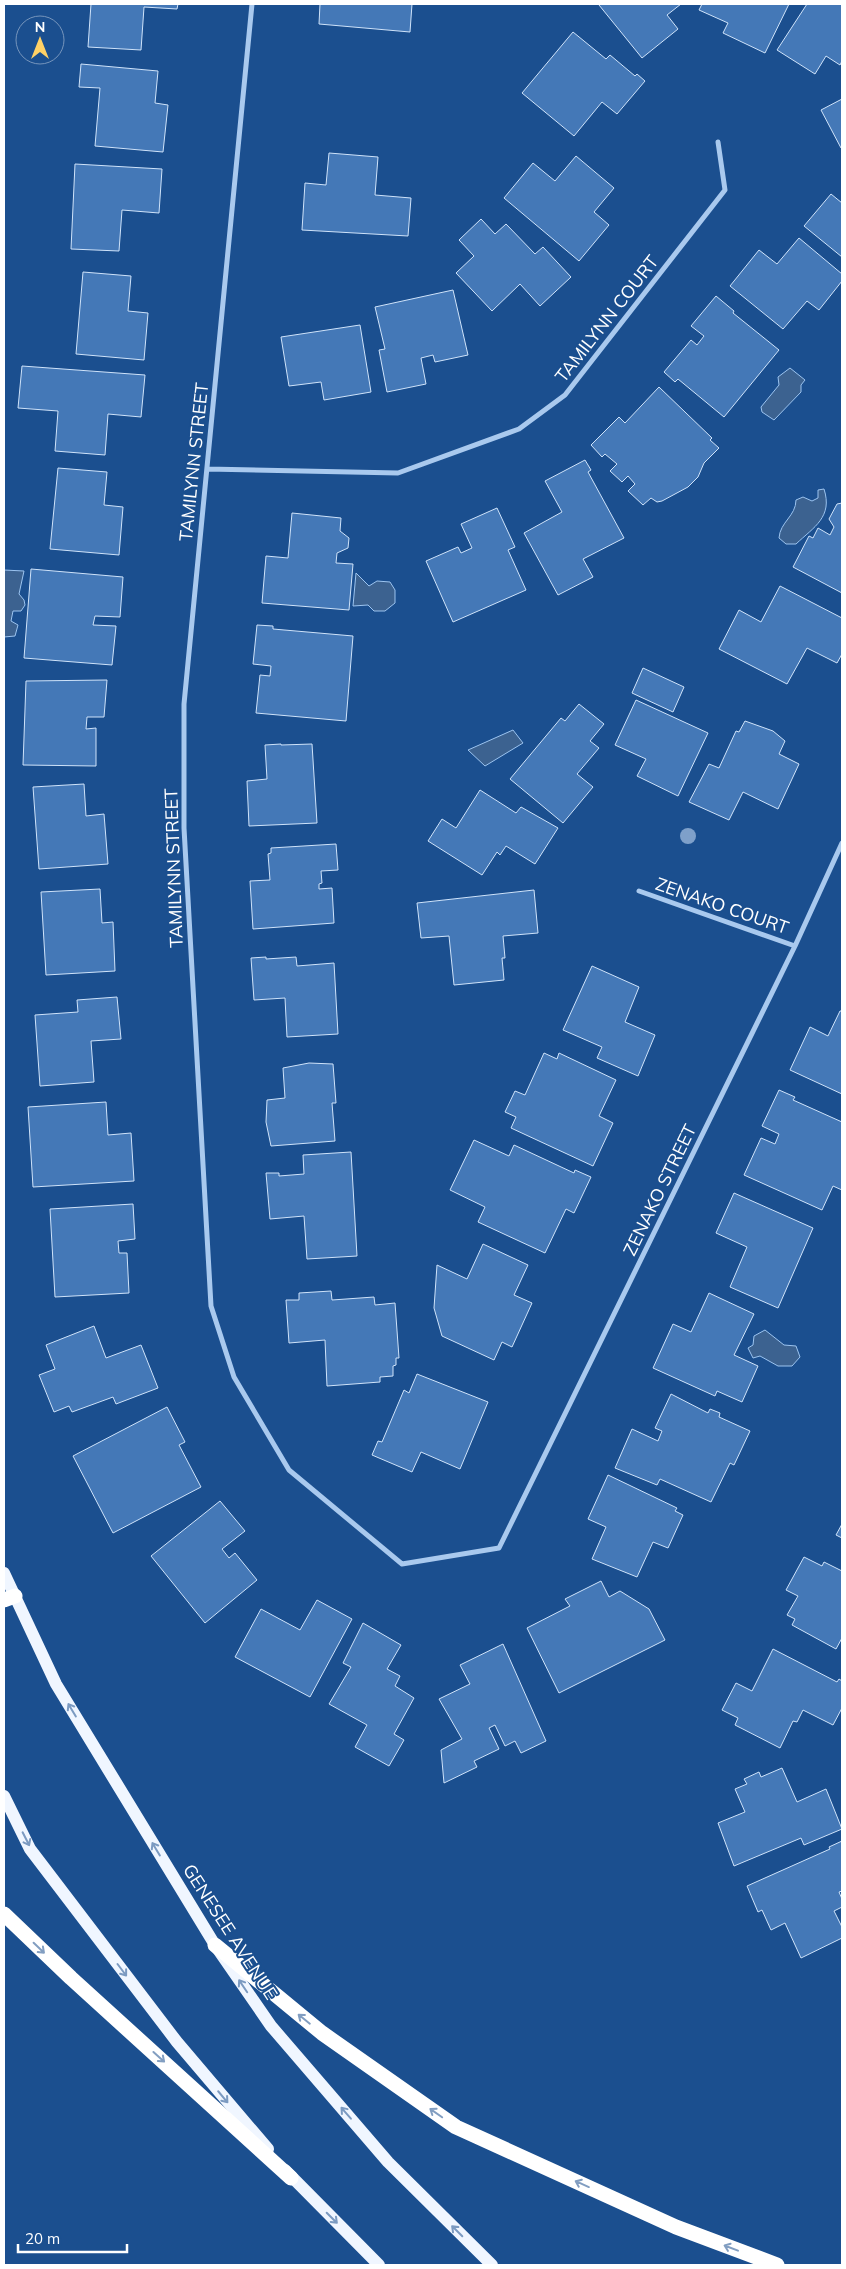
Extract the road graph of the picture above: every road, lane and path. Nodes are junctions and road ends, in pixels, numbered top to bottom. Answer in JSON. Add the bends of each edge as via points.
{"nodes":[{"id":1,"x":252,"y":4,"type":"edge"},
{"id":2,"x":718,"y":142,"type":"dead end"},
{"id":3,"x":207,"y":469,"type":"junction"},
{"id":4,"x":842,"y":843,"type":"edge"},
{"id":5,"x":640,"y":891,"type":"dead end"},
{"id":6,"x":795,"y":946,"type":"junction"},
{"id":7,"x":499,"y":1548,"type":"joint"},
{"id":8,"x":4,"y":1573,"type":"edge"},
{"id":9,"x":9,"y":1598,"type":"edge"},
{"id":10,"x":4,"y":1796,"type":"edge"},
{"id":11,"x":4,"y":1914,"type":"edge"},
{"id":12,"x":215,"y":1946,"type":"junction"},
{"id":13,"x":292,"y":2178,"type":"junction"},
{"id":14,"x":379,"y":2265,"type":"edge"},
{"id":15,"x":492,"y":2265,"type":"edge"},
{"id":16,"x":777,"y":2265,"type":"edge"}],
"edges":[{"from":1,"to":3,"type":"street","name":"TAMILYNN STREET"},
{"from":2,"to":3,"type":"street","name":"TAMILYNN COURT","via":[[725,190],[566,395],[518,429],[398,474]]},
{"from":3,"to":7,"type":"street","name":"TAMILYNN STREET","via":[[184,704],[184,828],[211,1306],[234,1377],[289,1470],[402,1564]]},
{"from":4,"to":6,"type":"street","name":"ZENAKO STREET"},
{"from":5,"to":6,"type":"street","name":"ZENAKO COURT"},
{"from":6,"to":7,"type":"street","name":"ZENAKO STREET"},
{"from":8,"to":9,"type":"main road","name":"GENESEE AVENUE"},
{"from":12,"to":9,"type":"main road","name":"GENESEE AVENUE","one_way":true,"via":[[56,1684]]},
{"from":10,"to":13,"type":"main road","one_way":true,"via":[[30,1849],[177,2042]]},
{"from":11,"to":13,"type":"highway","one_way":true},
{"from":15,"to":12,"type":"main road","name":"GENESEE AVENUE","one_way":true,"via":[[388,2162],[270,2026]]},
{"from":16,"to":12,"type":"highway","one_way":true,"via":[[676,2227],[456,2127],[322,2033]]},
{"from":13,"to":14,"type":"main road","one_way":true}]}
